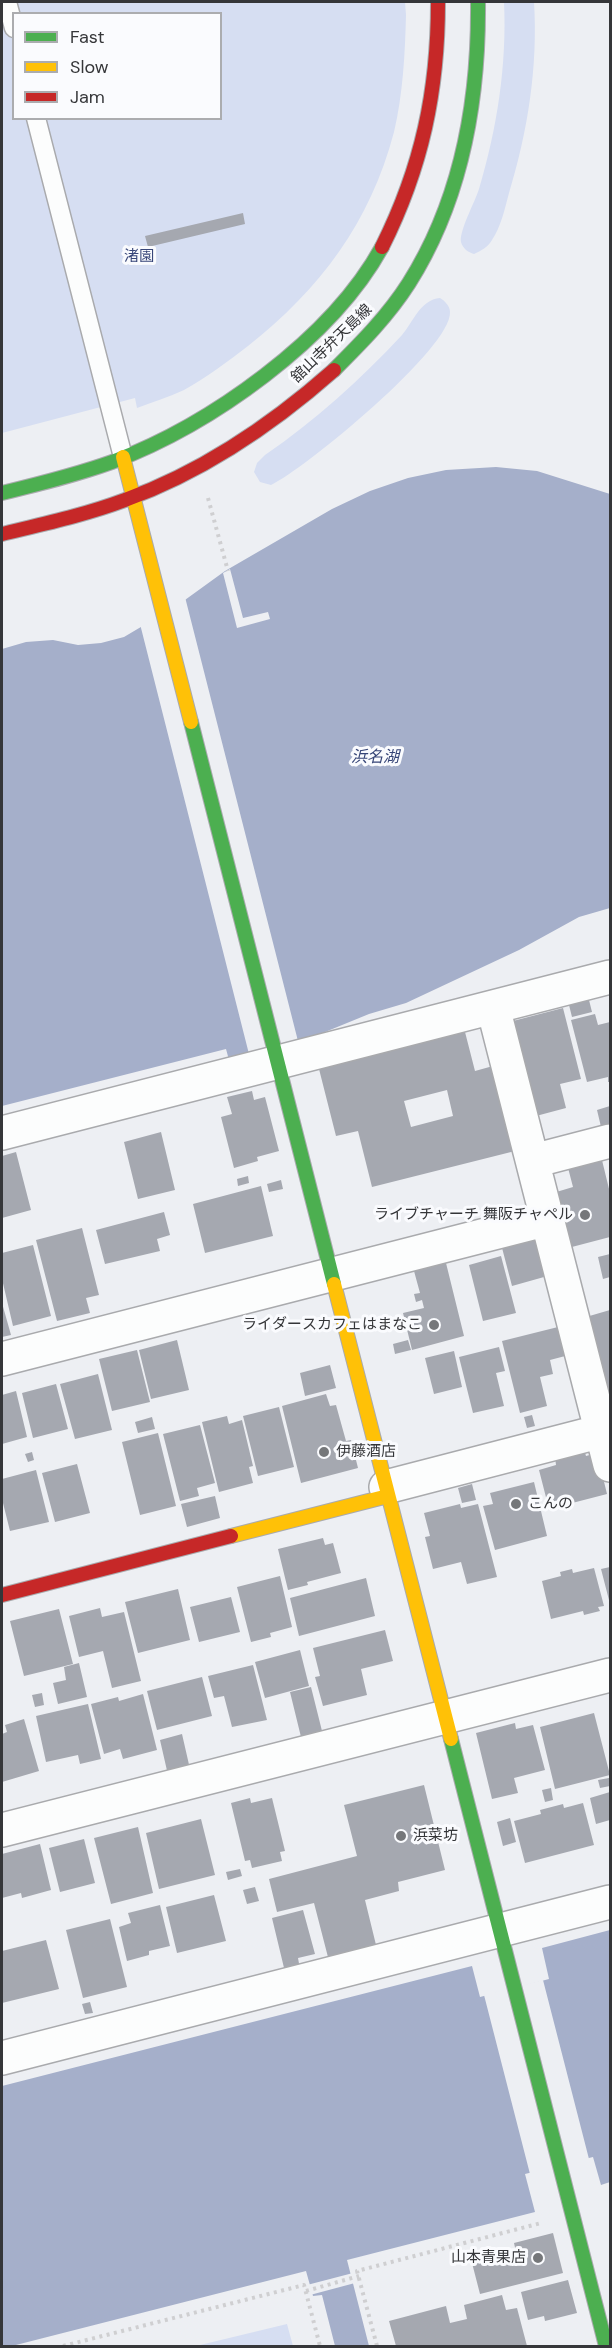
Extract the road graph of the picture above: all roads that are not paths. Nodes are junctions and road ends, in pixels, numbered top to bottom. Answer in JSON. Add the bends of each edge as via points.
{"nodes":[{"id":1,"x":438,"y":2,"type":"edge"},
{"id":2,"x":478,"y":2,"type":"edge"},
{"id":3,"x":5,"y":6,"type":"edge"},
{"id":4,"x":12,"y":23,"type":"edge"},
{"id":5,"x":37,"y":120,"type":"edge"},
{"id":6,"x":123,"y":457,"type":"junction"},
{"id":7,"x":2,"y":493,"type":"edge"},
{"id":8,"x":133,"y":496,"type":"junction"},
{"id":9,"x":2,"y":534,"type":"edge"},
{"id":10,"x":610,"y":977,"type":"edge"},
{"id":11,"x":493,"y":1007,"type":"junction"},
{"id":12,"x":276,"y":1058,"type":"junction"},
{"id":13,"x":2,"y":1133,"type":"edge"},
{"id":14,"x":610,"y":1142,"type":"edge"},
{"id":15,"x":533,"y":1161,"type":"junction"},
{"id":16,"x":548,"y":1219,"type":"junction"},
{"id":17,"x":332,"y":1275,"type":"junction"},
{"id":18,"x":2,"y":1359,"type":"edge"},
{"id":19,"x":606,"y":1430,"type":"edge"},
{"id":20,"x":610,"y":1465,"type":"edge"},
{"id":21,"x":387,"y":1492,"type":"junction"},
{"id":22,"x":2,"y":1595,"type":"edge"},
{"id":23,"x":610,"y":1675,"type":"edge"},
{"id":24,"x":445,"y":1718,"type":"junction"},
{"id":25,"x":2,"y":1830,"type":"edge"},
{"id":26,"x":610,"y":1902,"type":"edge"},
{"id":27,"x":499,"y":1931,"type":"junction"},
{"id":28,"x":2,"y":2058,"type":"edge"},
{"id":29,"x":606,"y":2346,"type":"edge"}],
"edges":[{"from":1,"to":6,"type":"street","name":"舘山寺弁天島線","via":[[438,57],[426,140],[386,249],[322,324],[251,386],[171,435]]},
{"from":2,"to":8,"type":"street","name":"舘山寺弁天島線","via":[[474,105],[465,150],[434,236],[413,264],[386,315],[351,353],[274,418],[189,471]]},
{"from":3,"to":4,"type":"lane"},
{"from":5,"to":6,"type":"lane"},
{"from":6,"to":7,"type":"street","name":"舘山寺弁天島線"},
{"from":6,"to":8,"type":"street"},
{"from":8,"to":9,"type":"street","name":"舘山寺弁天島線","via":[[96,510]]},
{"from":8,"to":12,"type":"street"},
{"from":10,"to":11,"type":"street"},
{"from":11,"to":12,"type":"street"},
{"from":11,"to":15,"type":"street"},
{"from":12,"to":13,"type":"street"},
{"from":12,"to":17,"type":"street"},
{"from":14,"to":15,"type":"street"},
{"from":15,"to":16,"type":"street"},
{"from":16,"to":17,"type":"street"},
{"from":16,"to":19,"type":"street"},
{"from":17,"to":18,"type":"street"},
{"from":17,"to":21,"type":"street"},
{"from":19,"to":20,"type":"street"},
{"from":19,"to":21,"type":"street"},
{"from":21,"to":22,"type":"street"},
{"from":21,"to":24,"type":"street"},
{"from":23,"to":24,"type":"street"},
{"from":24,"to":25,"type":"street"},
{"from":24,"to":27,"type":"street"},
{"from":26,"to":27,"type":"street"},
{"from":27,"to":28,"type":"street"},
{"from":27,"to":29,"type":"street"}]}
